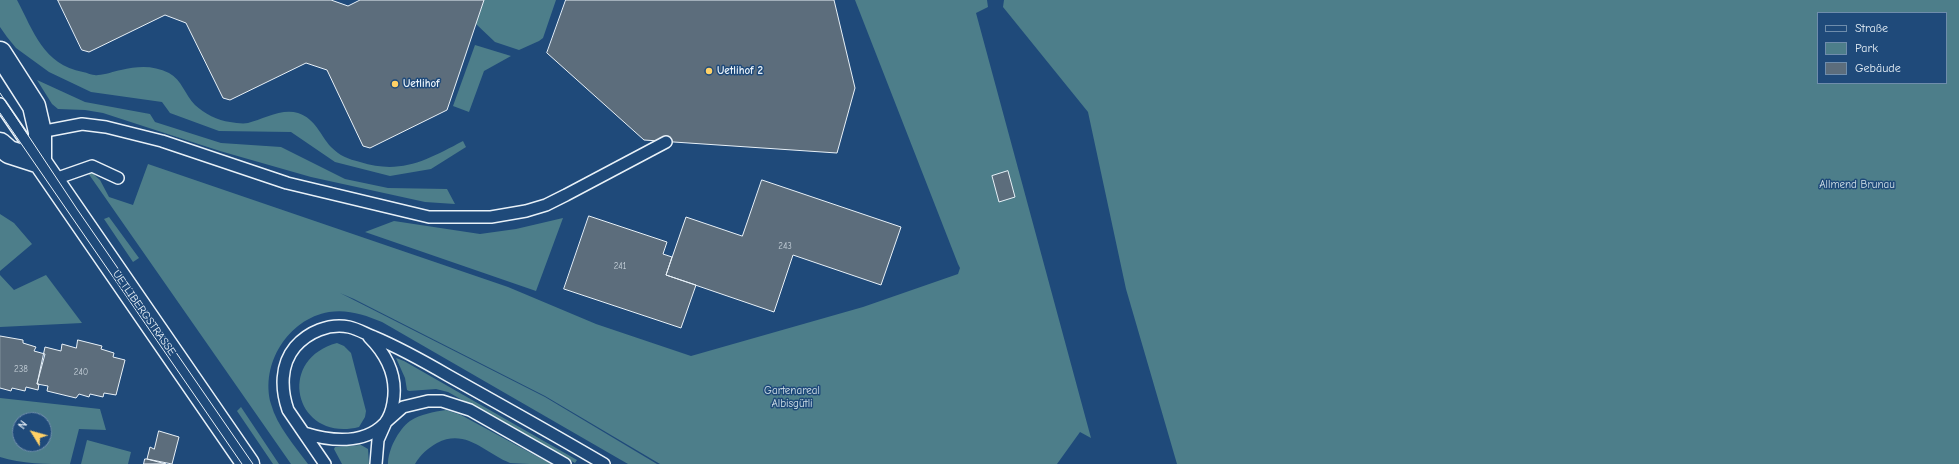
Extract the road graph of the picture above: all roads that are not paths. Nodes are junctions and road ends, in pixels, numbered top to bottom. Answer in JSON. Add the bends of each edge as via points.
{"nodes":[{"id":1,"x":0,"y":54,"type":"edge"},
{"id":2,"x":0,"y":104,"type":"edge"},
{"id":3,"x":40,"y":132,"type":"junction"},
{"id":4,"x":666,"y":142,"type":"dead end"},
{"id":5,"x":0,"y":144,"type":"edge"},
{"id":6,"x":46,"y":171,"type":"junction"},
{"id":7,"x":118,"y":178,"type":"dead end"},
{"id":8,"x":367,"y":334,"type":"junction"},
{"id":9,"x":386,"y":422,"type":"junction"},
{"id":10,"x":304,"y":433,"type":"junction"},
{"id":11,"x":248,"y":464,"type":"edge"},
{"id":12,"x":325,"y":464,"type":"edge"},
{"id":13,"x":376,"y":464,"type":"edge"},
{"id":14,"x":565,"y":464,"type":"edge"},
{"id":15,"x":604,"y":464,"type":"edge"}],
"edges":[{"from":1,"to":3,"type":"main road","via":[[34,106]]},
{"from":2,"to":6,"type":"lane","name":"UETLIBERGSTRASSE"},
{"from":3,"to":4,"type":"lane","via":[[82,124],[106,127],[162,141],[287,183],[428,217],[492,217],[546,205]]},
{"from":3,"to":6,"type":"main road"},
{"from":5,"to":6,"type":"main road","via":[[8,152]]},
{"from":6,"to":7,"type":"lane","via":[[92,166]]},
{"from":6,"to":11,"type":"main road","name":"UETLIBERGSTRASSE"},
{"from":8,"to":9,"type":"lane","via":[[383,353],[394,379],[393,401]]},
{"from":8,"to":10,"type":"lane","via":[[348,327],[329,327],[309,335],[292,350],[284,370],[283,390],[288,410]]},
{"from":8,"to":15,"type":"lane","via":[[404,350]]},
{"from":9,"to":10,"type":"lane","via":[[351,439],[322,439]]},
{"from":9,"to":13,"type":"lane","via":[[378,440]]},
{"from":9,"to":14,"type":"lane","via":[[403,407],[414,403],[442,401],[456,404]]},
{"from":10,"to":12,"type":"lane"}]}
